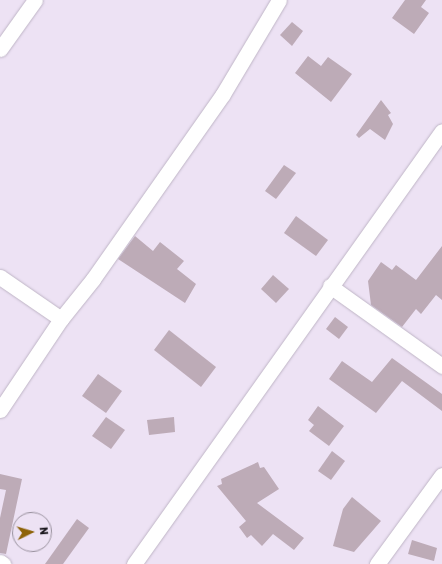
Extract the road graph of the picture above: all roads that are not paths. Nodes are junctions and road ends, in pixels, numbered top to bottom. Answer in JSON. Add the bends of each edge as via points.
{"nodes":[{"id":1,"x":35,"y":0,"type":"edge"},
{"id":2,"x":279,"y":0,"type":"edge"},
{"id":3,"x":0,"y":49,"type":"edge"},
{"id":4,"x":442,"y":131,"type":"edge"},
{"id":5,"x":0,"y":277,"type":"edge"},
{"id":6,"x":330,"y":286,"type":"junction"},
{"id":7,"x":61,"y":318,"type":"junction"},
{"id":8,"x":442,"y":366,"type":"edge"},
{"id":9,"x":0,"y":410,"type":"edge"},
{"id":10,"x":442,"y":475,"type":"edge"},
{"id":11,"x":0,"y":562,"type":"edge"},
{"id":12,"x":3,"y":564,"type":"edge"},
{"id":13,"x":134,"y":564,"type":"edge"},
{"id":14,"x":377,"y":564,"type":"edge"}],
"edges":[{"from":1,"to":3,"type":"street"},
{"from":2,"to":7,"type":"street","via":[[223,94],[93,279]]},
{"from":4,"to":6,"type":"street"},
{"from":5,"to":7,"type":"street"},
{"from":6,"to":8,"type":"street"},
{"from":6,"to":13,"type":"street"},
{"from":7,"to":9,"type":"street"},
{"from":10,"to":14,"type":"street"},
{"from":11,"to":12,"type":"street"}]}
